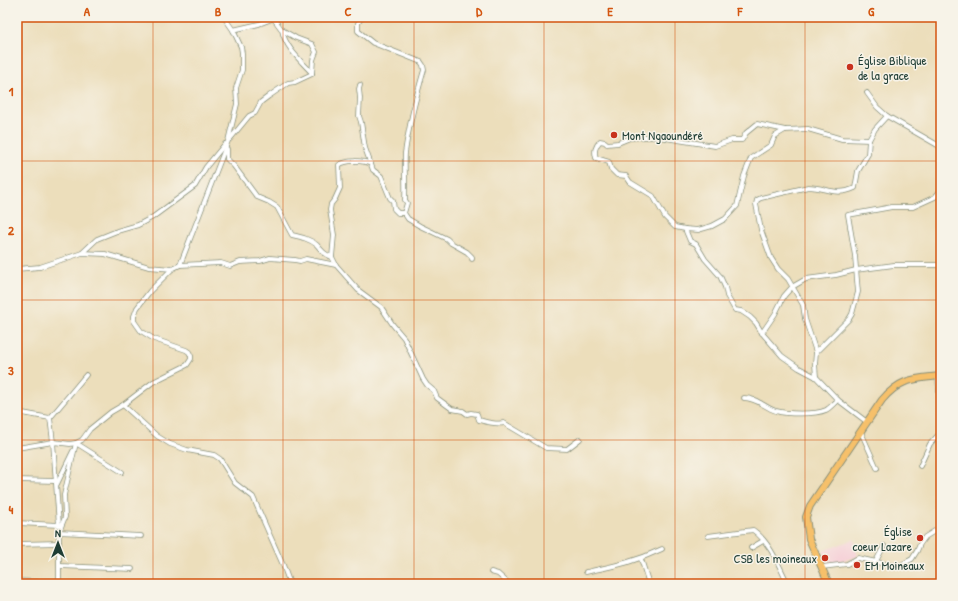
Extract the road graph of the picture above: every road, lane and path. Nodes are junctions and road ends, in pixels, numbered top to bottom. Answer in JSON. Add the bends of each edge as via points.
{"nodes":[{"id":1,"x":224,"y":17,"type":"edge"},
{"id":2,"x":362,"y":17,"type":"edge"},
{"id":3,"x":275,"y":18,"type":"edge"},
{"id":4,"x":233,"y":30,"type":"junction"},
{"id":5,"x":282,"y":30,"type":"junction"},
{"id":6,"x":312,"y":74,"type":"junction"},
{"id":7,"x":360,"y":84,"type":"dead end"},
{"id":8,"x":867,"y":93,"type":"dead end"},
{"id":9,"x":887,"y":116,"type":"junction"},
{"id":10,"x":785,"y":130,"type":"junction"},
{"id":11,"x":869,"y":140,"type":"junction"},
{"id":12,"x":228,"y":141,"type":"junction"},
{"id":13,"x":941,"y":147,"type":"edge"},
{"id":14,"x":371,"y":164,"type":"junction"},
{"id":15,"x":941,"y":190,"type":"edge"},
{"id":16,"x":404,"y":213,"type":"junction"},
{"id":17,"x":685,"y":229,"type":"junction"},
{"id":18,"x":82,"y":253,"type":"junction"},
{"id":19,"x":332,"y":257,"type":"junction"},
{"id":20,"x":472,"y":259,"type":"dead end"},
{"id":21,"x":180,"y":265,"type":"junction"},
{"id":22,"x":336,"y":265,"type":"junction"},
{"id":23,"x":941,"y":265,"type":"edge"},
{"id":24,"x":17,"y":269,"type":"edge"},
{"id":25,"x":172,"y":269,"type":"junction"},
{"id":26,"x":856,"y":270,"type":"junction"},
{"id":27,"x":792,"y":286,"type":"junction"},
{"id":28,"x":762,"y":333,"type":"junction"},
{"id":29,"x":816,"y":352,"type":"junction"},
{"id":30,"x":86,"y":375,"type":"dead end"},
{"id":31,"x":940,"y":376,"type":"edge"},
{"id":32,"x":816,"y":377,"type":"junction"},
{"id":33,"x":744,"y":398,"type":"dead end"},
{"id":34,"x":838,"y":400,"type":"junction"},
{"id":35,"x":940,"y":404,"type":"edge"},
{"id":36,"x":124,"y":405,"type":"junction"},
{"id":37,"x":17,"y":411,"type":"edge"},
{"id":38,"x":50,"y":418,"type":"junction"},
{"id":39,"x":867,"y":422,"type":"junction"},
{"id":40,"x":861,"y":432,"type":"junction"},
{"id":41,"x":941,"y":432,"type":"edge"},
{"id":42,"x":580,"y":439,"type":"dead end"},
{"id":43,"x":53,"y":442,"type":"junction"},
{"id":44,"x":76,"y":443,"type":"junction"},
{"id":45,"x":17,"y":448,"type":"edge"},
{"id":46,"x":920,"y":466,"type":"dead end"},
{"id":47,"x":877,"y":468,"type":"dead end"},
{"id":48,"x":122,"y":472,"type":"dead end"},
{"id":49,"x":17,"y":480,"type":"edge"},
{"id":50,"x":56,"y":482,"type":"junction"},
{"id":51,"x":56,"y":489,"type":"junction"},
{"id":52,"x":17,"y":523,"type":"edge"},
{"id":53,"x":941,"y":527,"type":"edge"},
{"id":54,"x":59,"y":532,"type":"junction"},
{"id":55,"x":141,"y":536,"type":"dead end"},
{"id":56,"x":708,"y":536,"type":"dead end"},
{"id":57,"x":763,"y":541,"type":"junction"},
{"id":58,"x":59,"y":543,"type":"junction"},
{"id":59,"x":17,"y":544,"type":"edge"},
{"id":60,"x":884,"y":546,"type":"dead end"},
{"id":61,"x":751,"y":548,"type":"dead end"},
{"id":62,"x":662,"y":549,"type":"dead end"},
{"id":63,"x":641,"y":559,"type":"junction"},
{"id":64,"x":875,"y":563,"type":"junction"},
{"id":65,"x":60,"y":566,"type":"junction"},
{"id":66,"x":822,"y":567,"type":"junction"},
{"id":67,"x":132,"y":569,"type":"dead end"},
{"id":68,"x":491,"y":572,"type":"dead end"},
{"id":69,"x":586,"y":572,"type":"dead end"},
{"id":70,"x":17,"y":581,"type":"edge"},
{"id":71,"x":59,"y":584,"type":"edge"},
{"id":72,"x":290,"y":584,"type":"edge"},
{"id":73,"x":509,"y":584,"type":"edge"},
{"id":74,"x":649,"y":584,"type":"edge"},
{"id":75,"x":788,"y":584,"type":"edge"},
{"id":76,"x":830,"y":584,"type":"edge"}],
"edges":[{"from":1,"to":4,"type":"street"},
{"from":2,"to":16,"type":"street","via":[[358,23],[358,31],[373,43],[424,65],[407,138],[407,203]]},
{"from":3,"to":4,"type":"street"},
{"from":3,"to":5,"type":"street"},
{"from":4,"to":12,"type":"street","via":[[241,47],[243,60],[236,88],[237,104]]},
{"from":5,"to":6,"type":"street","via":[[283,38]]},
{"from":5,"to":6,"type":"street","via":[[312,44],[316,52]]},
{"from":6,"to":12,"type":"street","via":[[288,83],[261,102],[255,113],[249,116]]},
{"from":7,"to":14,"type":"street","via":[[359,116]]},
{"from":8,"to":9,"type":"street"},
{"from":9,"to":11,"type":"street"},
{"from":9,"to":13,"type":"street"},
{"from":10,"to":11,"type":"street","via":[[808,129],[842,140]]},
{"from":10,"to":17,"type":"street","via":[[775,136],[771,145],[751,158],[737,206],[725,219],[698,230]]},
{"from":10,"to":17,"type":"street","via":[[757,124],[742,140],[732,140],[716,146],[659,137],[630,138],[607,144],[600,141],[595,146],[596,158],[609,162],[617,175],[626,176],[630,182],[653,196],[665,217],[675,227]]},
{"from":11,"to":27,"type":"street","via":[[868,154],[858,171],[855,188],[842,193],[808,187],[757,200],[761,230],[768,250],[778,269]]},
{"from":12,"to":18,"type":"street","via":[[206,167],[195,186],[153,217],[97,239]]},
{"from":12,"to":19,"type":"street","via":[[227,159],[257,197],[277,207],[292,235],[309,240]]},
{"from":12,"to":21,"type":"street"},
{"from":14,"to":16,"type":"street","via":[[373,170],[381,176],[393,201],[394,209],[398,213]]},
{"from":14,"to":19,"type":"street","via":[[350,161],[339,165],[340,188],[330,210],[334,235]]},
{"from":15,"to":26,"type":"street","via":[[936,197],[913,207],[892,207],[848,215]]},
{"from":16,"to":20,"type":"street","via":[[408,219],[467,252]]},
{"from":17,"to":28,"type":"street","via":[[690,241],[696,244],[720,276],[735,310],[747,314],[756,322]]},
{"from":18,"to":24,"type":"street","via":[[40,267]]},
{"from":18,"to":25,"type":"street","via":[[104,254],[149,267]]},
{"from":19,"to":22,"type":"street"},
{"from":21,"to":22,"type":"street","via":[[223,263],[230,266],[270,258],[300,261],[306,259]]},
{"from":21,"to":25,"type":"street"},
{"from":22,"to":42,"type":"street","via":[[358,290],[381,307],[404,338],[427,385],[437,398],[452,409],[466,414],[476,414],[480,420],[504,423],[546,448],[567,448]]},
{"from":23,"to":26,"type":"street","via":[[894,265]]},
{"from":25,"to":36,"type":"street","via":[[137,308],[134,321],[141,331],[154,339],[186,350],[191,358],[187,365],[153,382]]},
{"from":26,"to":27,"type":"street","via":[[806,279]]},
{"from":26,"to":29,"type":"street","via":[[858,292],[852,314]]},
{"from":27,"to":28,"type":"street"},
{"from":27,"to":29,"type":"street","via":[[803,305],[805,320]]},
{"from":28,"to":32,"type":"street","via":[[782,356]]},
{"from":29,"to":32,"type":"street"},
{"from":30,"to":38,"type":"street"},
{"from":31,"to":35,"type":"street"},
{"from":31,"to":39,"type":"main road","via":[[900,384],[882,400]]},
{"from":32,"to":34,"type":"street"},
{"from":33,"to":34,"type":"street","via":[[751,398],[776,411],[794,414],[825,410]]},
{"from":34,"to":39,"type":"street"},
{"from":36,"to":44,"type":"street","via":[[111,412]]},
{"from":36,"to":72,"type":"street","via":[[157,436],[170,444],[214,455],[220,459],[235,483],[253,497]]},
{"from":37,"to":38,"type":"street"},
{"from":38,"to":43,"type":"street"},
{"from":39,"to":40,"type":"main road"},
{"from":40,"to":47,"type":"street"},
{"from":40,"to":66,"type":"main road","via":[[810,506],[806,516],[809,539]]},
{"from":41,"to":46,"type":"street","via":[[930,444]]},
{"from":43,"to":44,"type":"street"},
{"from":43,"to":45,"type":"street"},
{"from":43,"to":50,"type":"street"},
{"from":44,"to":48,"type":"street"},
{"from":44,"to":51,"type":"street"},
{"from":44,"to":54,"type":"street","via":[[64,494],[65,517]]},
{"from":49,"to":50,"type":"street"},
{"from":50,"to":51,"type":"street"},
{"from":51,"to":52,"type":"street","via":[[59,525]]},
{"from":53,"to":64,"type":"street","via":[[922,540],[912,559],[906,563],[897,566]]},
{"from":54,"to":55,"type":"street"},
{"from":54,"to":58,"type":"street"},
{"from":56,"to":57,"type":"street","via":[[753,530]]},
{"from":57,"to":61,"type":"street"},
{"from":57,"to":75,"type":"street"},
{"from":58,"to":59,"type":"street"},
{"from":58,"to":65,"type":"street"},
{"from":60,"to":64,"type":"street"},
{"from":62,"to":63,"type":"street"},
{"from":63,"to":69,"type":"street"},
{"from":63,"to":74,"type":"street"},
{"from":64,"to":66,"type":"street","via":[[858,558],[847,564]]},
{"from":65,"to":67,"type":"street"},
{"from":65,"to":71,"type":"street"},
{"from":66,"to":76,"type":"main road"},
{"from":68,"to":73,"type":"street","via":[[498,574]]},
{"from":70,"to":71,"type":"street"}]}
